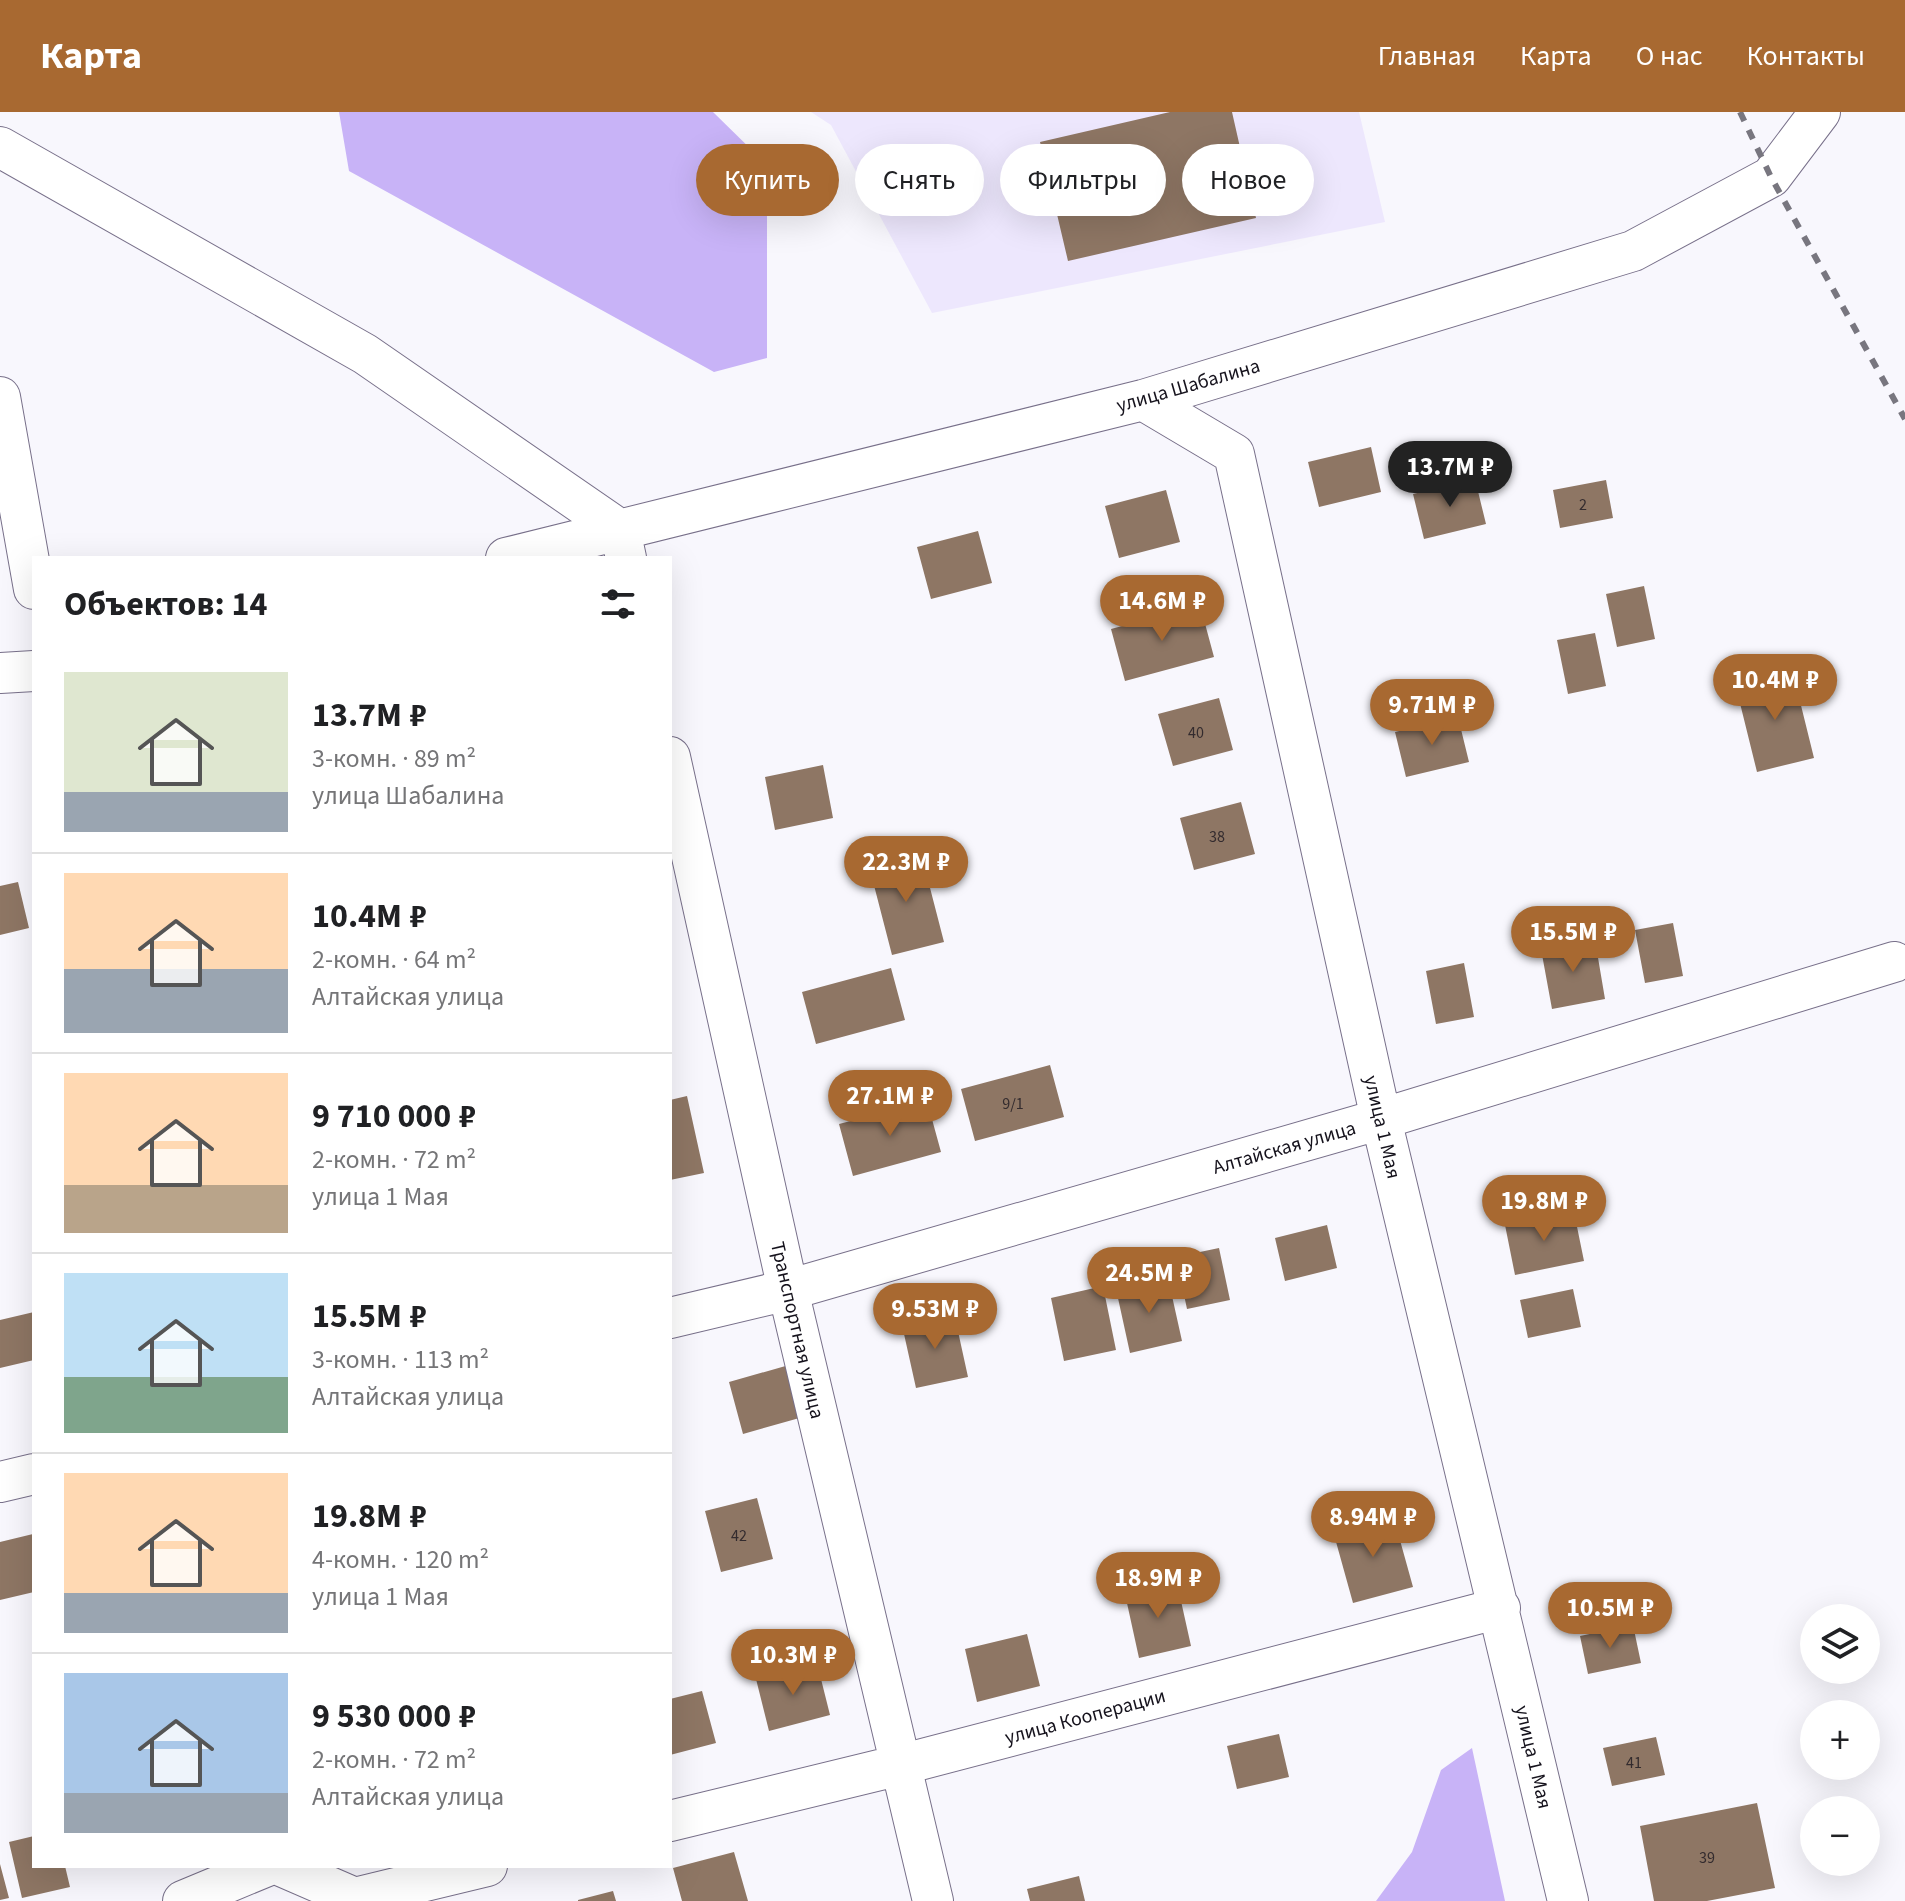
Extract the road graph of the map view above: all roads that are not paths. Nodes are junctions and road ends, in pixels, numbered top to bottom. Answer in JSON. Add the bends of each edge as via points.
{"nodes":[{"id":1,"x":1820,"y":112,"type":"edge"},
{"id":2,"x":0,"y":147,"type":"edge"},
{"id":3,"x":0,"y":397,"type":"edge"},
{"id":4,"x":1143,"y":400,"type":"junction"},
{"id":5,"x":623,"y":544,"type":"edge"},
{"id":6,"x":523,"y":556,"type":"edge"},
{"id":7,"x":32,"y":578,"type":"edge"},
{"id":8,"x":32,"y":671,"type":"edge"},
{"id":9,"x":0,"y":673,"type":"edge"},
{"id":10,"x":672,"y":766,"type":"edge"},
{"id":11,"x":1894,"y":962,"type":"dead end"},
{"id":12,"x":1381,"y":1119,"type":"junction"},
{"id":13,"x":788,"y":1290,"type":"junction"},
{"id":14,"x":672,"y":1318,"type":"edge"},
{"id":15,"x":32,"y":1474,"type":"edge"},
{"id":16,"x":0,"y":1482,"type":"edge"},
{"id":17,"x":1500,"y":1608,"type":"junction"},
{"id":18,"x":900,"y":1765,"type":"junction"},
{"id":19,"x":672,"y":1821,"type":"edge"},
{"id":20,"x":262,"y":1868,"type":"edge"},
{"id":21,"x":288,"y":1868,"type":"edge"},
{"id":22,"x":475,"y":1868,"type":"edge"},
{"id":23,"x":354,"y":1888,"type":"edge"},
{"id":24,"x":183,"y":1901,"type":"edge"},
{"id":25,"x":933,"y":1901,"type":"edge"},
{"id":26,"x":1568,"y":1901,"type":"edge"}],
"edges":[{"from":1,"to":4,"type":"street","name":"улица Шабалина","via":[[1771,177],[1633,251]]},
{"from":2,"to":5,"type":"street","via":[[365,354]]},
{"from":3,"to":7,"type":"street"},
{"from":4,"to":5,"type":"street","name":"улица Шабалина"},
{"from":4,"to":12,"type":"street","name":"улица 1 Мая","via":[[1234,454]]},
{"from":5,"to":6,"type":"street","name":"улица Шабалина"},
{"from":8,"to":9,"type":"street"},
{"from":10,"to":13,"type":"street","name":"Транспортная улица"},
{"from":11,"to":12,"type":"street","name":"Алтайская улица"},
{"from":12,"to":13,"type":"street","name":"Алтайская улица"},
{"from":12,"to":17,"type":"street","name":"улица 1 Мая"},
{"from":13,"to":14,"type":"street","name":"Алтайская улица"},
{"from":13,"to":18,"type":"street","name":"Транспортная улица"},
{"from":15,"to":16,"type":"street"},
{"from":17,"to":18,"type":"street","name":"улица Кооперации"},
{"from":17,"to":26,"type":"street","name":"улица 1 Мая"},
{"from":18,"to":19,"type":"street","name":"улица Кооперации"},
{"from":18,"to":25,"type":"street","name":"Транспортная улица"},
{"from":20,"to":24,"type":"street"},
{"from":21,"to":23,"type":"street"},
{"from":22,"to":23,"type":"street"}]}
